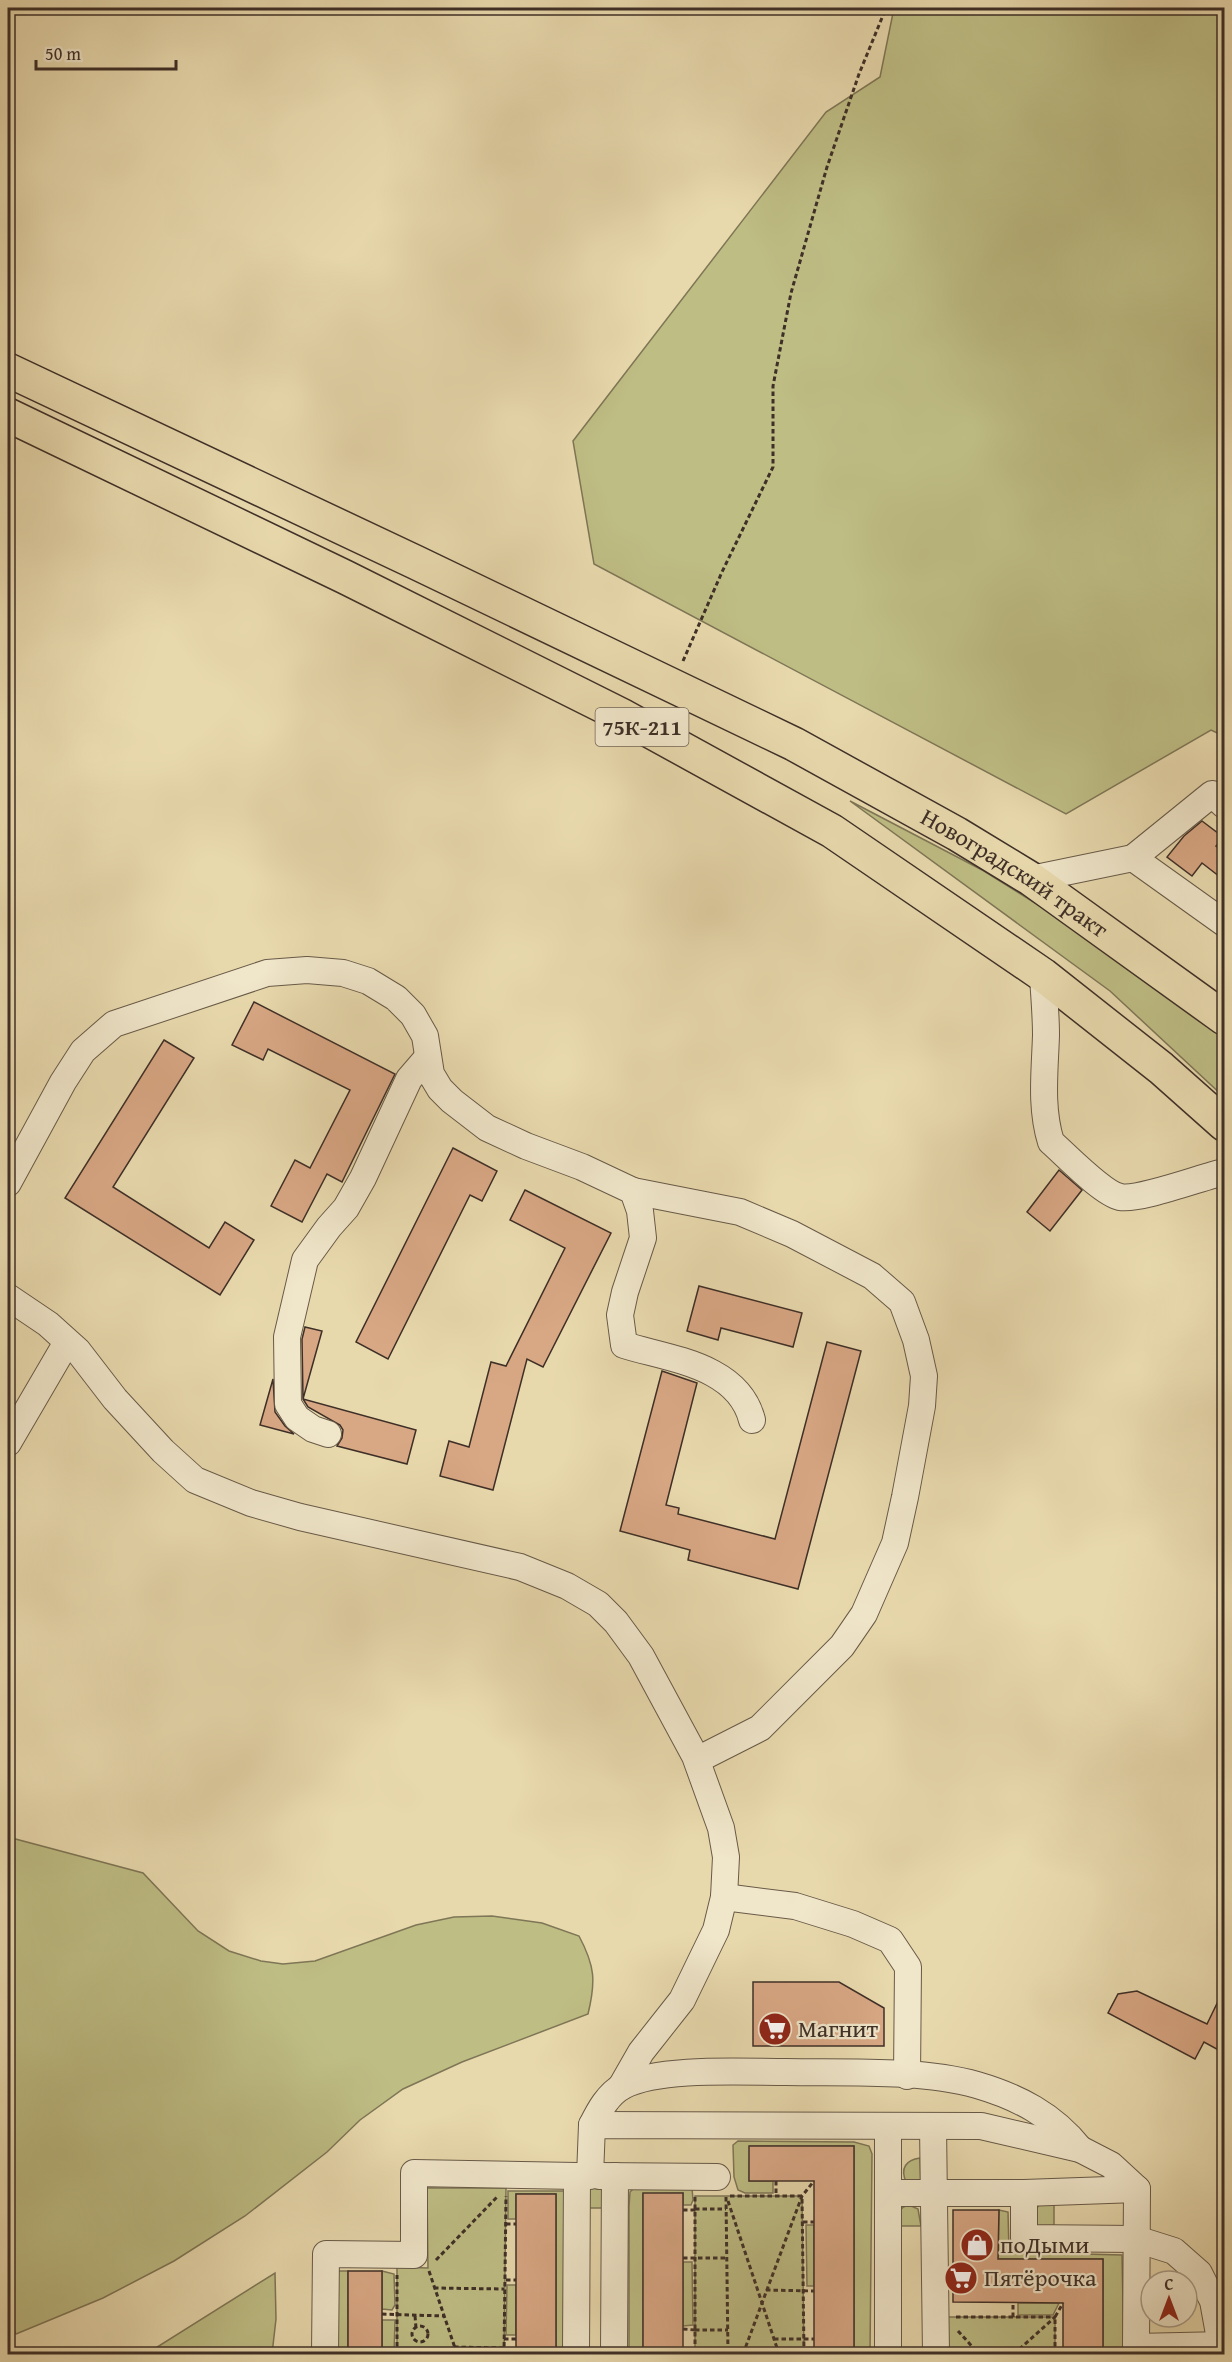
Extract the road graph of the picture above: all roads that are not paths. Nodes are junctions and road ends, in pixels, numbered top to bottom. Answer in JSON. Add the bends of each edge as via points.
{"nodes":[{"id":1,"x":8,"y":370,"type":"edge"},
{"id":2,"x":8,"y":415,"type":"edge"},
{"id":3,"x":1224,"y":805,"type":"edge"},
{"id":4,"x":1133,"y":858,"type":"junction"},
{"id":5,"x":1032,"y":879,"type":"junction"},
{"id":6,"x":1224,"y":923,"type":"edge"},
{"id":7,"x":1043,"y":975,"type":"junction"},
{"id":8,"x":1224,"y":1018,"type":"edge"},
{"id":9,"x":428,"y":1057,"type":"junction"},
{"id":10,"x":1224,"y":1124,"type":"edge"},
{"id":11,"x":1224,"y":1172,"type":"edge"},
{"id":12,"x":8,"y":1183,"type":"edge"},
{"id":13,"x":633,"y":1191,"type":"junction"},
{"id":14,"x":8,"y":1297,"type":"edge"},
{"id":15,"x":67,"y":1342,"type":"junction"},
{"id":16,"x":752,"y":1420,"type":"dead end"},
{"id":17,"x":328,"y":1434,"type":"dead end"},
{"id":18,"x":8,"y":1443,"type":"edge"},
{"id":19,"x":697,"y":1760,"type":"junction"},
{"id":20,"x":724,"y":1897,"type":"junction"},
{"id":21,"x":908,"y":2076,"type":"junction"},
{"id":22,"x":621,"y":2087,"type":"junction"},
{"id":23,"x":592,"y":2125,"type":"junction"},
{"id":24,"x":888,"y":2126,"type":"junction"},
{"id":25,"x":933,"y":2126,"type":"junction"},
{"id":26,"x":1080,"y":2149,"type":"junction"},
{"id":27,"x":594,"y":2176,"type":"junction"},
{"id":28,"x":1137,"y":2189,"type":"junction"},
{"id":29,"x":716,"y":2191,"type":"road end"},
{"id":30,"x":888,"y":2193,"type":"junction"},
{"id":31,"x":1024,"y":2193,"type":"junction"},
{"id":32,"x":934,"y":2194,"type":"junction"},
{"id":33,"x":1136,"y":2239,"type":"junction"},
{"id":34,"x":1223,"y":2345,"type":"edge"},
{"id":35,"x":1187,"y":2350,"type":"edge"},
{"id":36,"x":1136,"y":2351,"type":"edge"},
{"id":37,"x":325,"y":2355,"type":"edge"},
{"id":38,"x":576,"y":2355,"type":"edge"},
{"id":39,"x":614,"y":2355,"type":"edge"},
{"id":40,"x":888,"y":2355,"type":"edge"},
{"id":41,"x":936,"y":2355,"type":"edge"}],
"edges":[{"from":1,"to":5,"type":"main road","name":"Новоградский тракт","number":"75К-211","via":[[794,744]]},
{"from":2,"to":7,"type":"main road","number":"75К-211","via":[[631,720],[832,831]]},
{"from":3,"to":4,"type":"lane","via":[[1212,794]]},
{"from":4,"to":5,"type":"lane"},
{"from":4,"to":6,"type":"lane"},
{"from":5,"to":8,"type":"main road","name":"Новоградский тракт"},
{"from":7,"to":10,"type":"main road","number":"75К-211","via":[[1161,1068]]},
{"from":7,"to":11,"type":"lane","via":[[1044,1095],[1051,1142],[1105,1190],[1120,1197]]},
{"from":9,"to":12,"type":"lane","via":[[425,1036],[413,1016],[396,998],[368,981],[343,973],[308,970],[257,976],[114,1024],[82,1051]]},
{"from":9,"to":13,"type":"lane","via":[[431,1074],[440,1089],[487,1128]]},
{"from":9,"to":17,"type":"lane","via":[[409,1079],[346,1208],[305,1260],[287,1337],[288,1404],[297,1418]]},
{"from":13,"to":16,"type":"lane","via":[[643,1238],[620,1315],[624,1345],[700,1365],[731,1388],[748,1406]]},
{"from":13,"to":19,"type":"lane","via":[[740,1212],[872,1276],[902,1302],[924,1376],[922,1406],[895,1543],[864,1614],[842,1646],[760,1728]]},
{"from":14,"to":15,"type":"lane"},
{"from":15,"to":18,"type":"lane"},
{"from":15,"to":19,"type":"lane","via":[[163,1451],[195,1480],[300,1517],[520,1567],[598,1604],[641,1656]]},
{"from":19,"to":20,"type":"lane","via":[[721,1828],[726,1857]]},
{"from":20,"to":21,"type":"lane","via":[[795,1906],[890,1940],[908,1967]]},
{"from":20,"to":22,"type":"lane","via":[[716,1930],[682,2000],[640,2052]]},
{"from":21,"to":22,"type":"lane","via":[[723,2072],[648,2077]]},
{"from":21,"to":26,"type":"lane","via":[[976,2085],[1033,2107],[1064,2129]]},
{"from":22,"to":23,"type":"lane","via":[[602,2105]]},
{"from":23,"to":24,"type":"lane"},
{"from":23,"to":27,"type":"lane"},
{"from":24,"to":25,"type":"lane"},
{"from":24,"to":30,"type":"lane"},
{"from":25,"to":26,"type":"lane","via":[[981,2126]]},
{"from":25,"to":32,"type":"lane"},
{"from":26,"to":28,"type":"lane","via":[[1111,2165]]},
{"from":27,"to":29,"type":"lane"},
{"from":27,"to":37,"type":"lane","via":[[414,2173],[414,2255],[326,2254]]},
{"from":27,"to":38,"type":"lane"},
{"from":27,"to":39,"type":"lane"},
{"from":28,"to":31,"type":"lane"},
{"from":28,"to":33,"type":"lane"},
{"from":30,"to":32,"type":"lane"},
{"from":30,"to":40,"type":"lane"},
{"from":31,"to":32,"type":"lane"},
{"from":31,"to":33,"type":"lane","via":[[1024,2238]]},
{"from":32,"to":41,"type":"lane"},
{"from":33,"to":34,"type":"lane","via":[[1174,2252],[1199,2273],[1213,2301]]},
{"from":33,"to":36,"type":"lane"},
{"from":34,"to":35,"type":"lane"},
{"from":35,"to":36,"type":"lane"}]}
